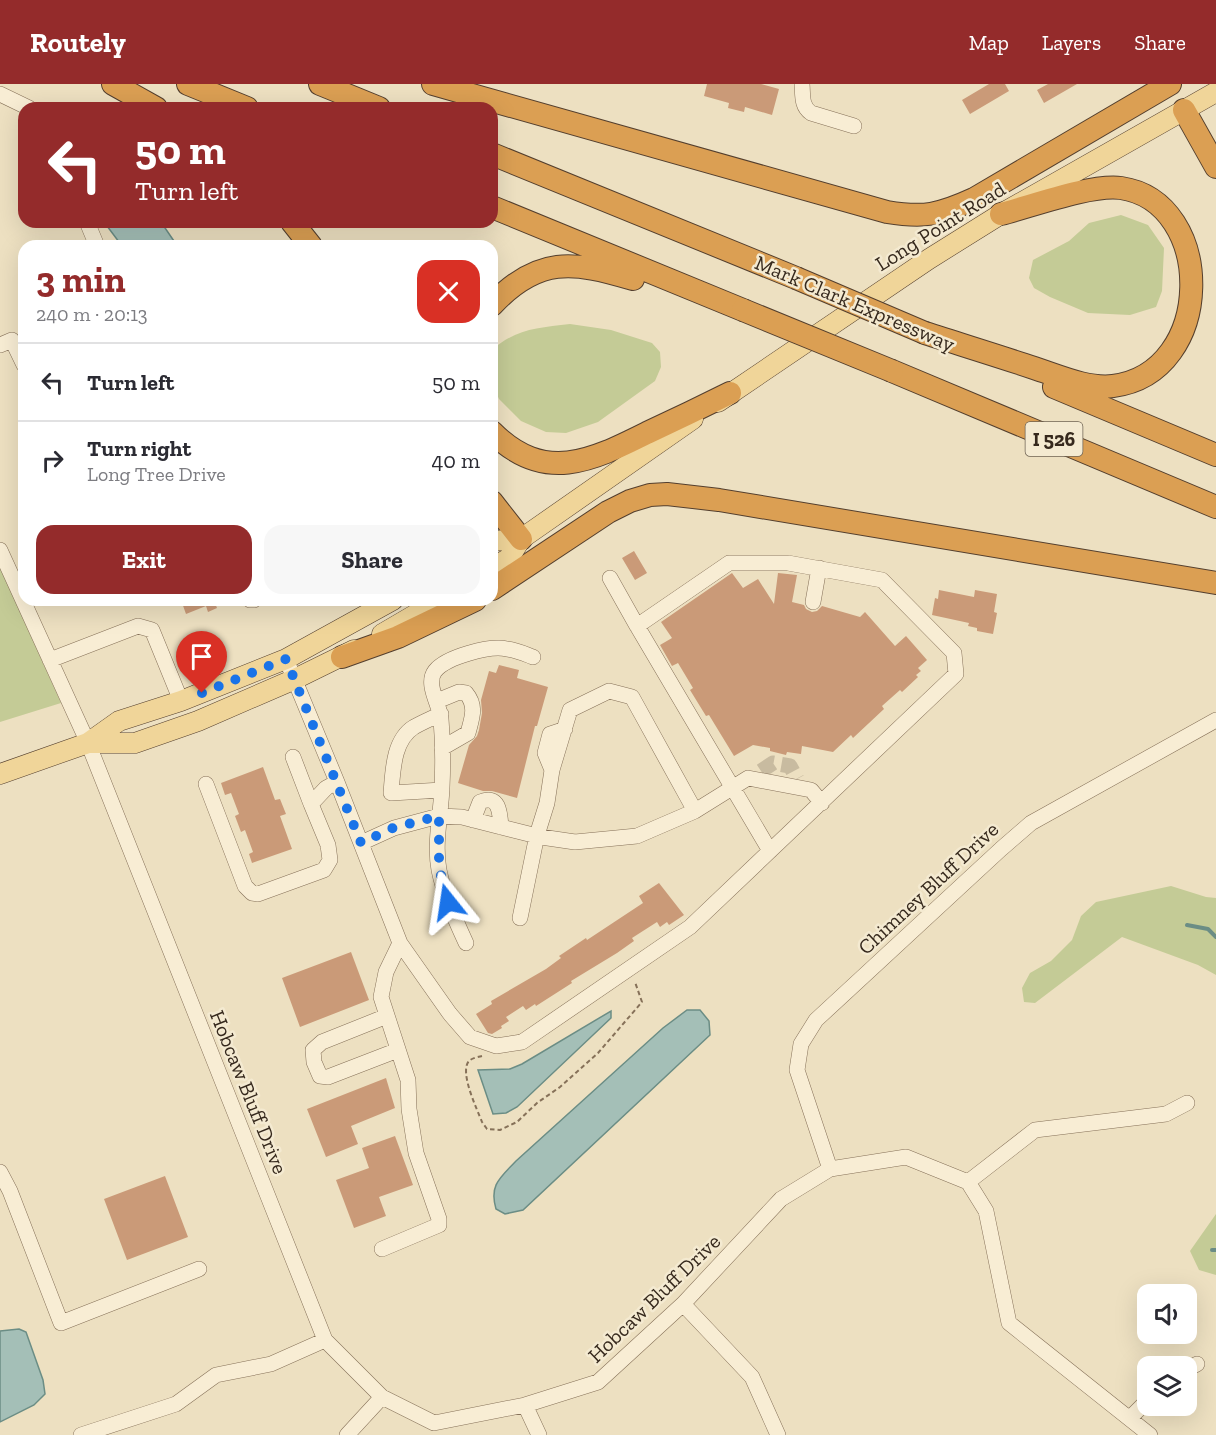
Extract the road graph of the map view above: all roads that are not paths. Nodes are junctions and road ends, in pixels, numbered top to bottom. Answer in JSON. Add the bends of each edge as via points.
{"nodes":[{"id":1,"x":113,"y":84,"type":"edge"},
{"id":2,"x":188,"y":84,"type":"edge"},
{"id":3,"x":320,"y":84,"type":"edge"},
{"id":4,"x":433,"y":84,"type":"edge"},
{"id":5,"x":802,"y":84,"type":"edge"},
{"id":6,"x":1170,"y":84,"type":"edge"},
{"id":7,"x":1216,"y":92,"type":"edge"},
{"id":8,"x":145,"y":102,"type":"edge"},
{"id":9,"x":233,"y":102,"type":"edge"},
{"id":10,"x":364,"y":102,"type":"edge"},
{"id":11,"x":497,"y":102,"type":"edge"},
{"id":12,"x":498,"y":102,"type":"edge"},
{"id":13,"x":1184,"y":110,"type":"junction"},
{"id":14,"x":854,"y":126,"type":"dead end"},
{"id":15,"x":1216,"y":134,"type":"edge"},
{"id":16,"x":498,"y":156,"type":"edge"},
{"id":17,"x":1216,"y":161,"type":"edge"},
{"id":18,"x":1216,"y":167,"type":"edge"},
{"id":19,"x":498,"y":209,"type":"edge"},
{"id":20,"x":1001,"y":214,"type":"junction"},
{"id":21,"x":297,"y":228,"type":"edge"},
{"id":22,"x":306,"y":240,"type":"edge"},
{"id":23,"x":498,"y":299,"type":"edge"},
{"id":24,"x":743,"y":310,"type":"junction"},
{"id":25,"x":925,"y":333,"type":"junction"},
{"id":26,"x":0,"y":345,"type":"edge"},
{"id":27,"x":18,"y":352,"type":"edge"},
{"id":28,"x":730,"y":393,"type":"junction"},
{"id":29,"x":498,"y":437,"type":"edge"},
{"id":30,"x":1216,"y":455,"type":"edge"},
{"id":31,"x":1216,"y":507,"type":"edge"},
{"id":32,"x":498,"y":510,"type":"edge"},
{"id":33,"x":521,"y":539,"type":"junction"},
{"id":34,"x":498,"y":541,"type":"edge"},
{"id":35,"x":0,"y":550,"type":"edge"},
{"id":36,"x":498,"y":564,"type":"edge"},
{"id":37,"x":819,"y":568,"type":"junction"},
{"id":38,"x":610,"y":578,"type":"dead end"},
{"id":39,"x":1216,"y":583,"type":"edge"},
{"id":40,"x":498,"y":584,"type":"edge"},
{"id":41,"x":18,"y":590,"type":"edge"},
{"id":42,"x":813,"y":602,"type":"dead end"},
{"id":43,"x":25,"y":606,"type":"edge"},
{"id":44,"x":382,"y":606,"type":"edge"},
{"id":45,"x":430,"y":606,"type":"edge"},
{"id":46,"x":463,"y":606,"type":"edge"},
{"id":47,"x":637,"y":626,"type":"junction"},
{"id":48,"x":342,"y":657,"type":"junction"},
{"id":49,"x":533,"y":657,"type":"dead end"},
{"id":50,"x":286,"y":659,"type":"junction"},
{"id":51,"x":50,"y":660,"type":"junction"},
{"id":52,"x":295,"y":680,"type":"junction"},
{"id":53,"x":181,"y":701,"type":"junction"},
{"id":54,"x":439,"y":708,"type":"junction"},
{"id":55,"x":1216,"y":720,"type":"edge"},
{"id":56,"x":88,"y":743,"type":"junction"},
{"id":57,"x":442,"y":748,"type":"junction"},
{"id":58,"x":293,"y":757,"type":"dead end"},
{"id":59,"x":0,"y":774,"type":"edge"},
{"id":60,"x":337,"y":782,"type":"junction"},
{"id":61,"x":206,"y":784,"type":"dead end"},
{"id":62,"x":731,"y":787,"type":"junction"},
{"id":63,"x":442,"y":790,"type":"junction"},
{"id":64,"x":822,"y":803,"type":"junction"},
{"id":65,"x":311,"y":804,"type":"junction"},
{"id":66,"x":695,"y":811,"type":"junction"},
{"id":67,"x":439,"y":816,"type":"junction"},
{"id":68,"x":473,"y":820,"type":"junction"},
{"id":69,"x":501,"y":827,"type":"junction"},
{"id":70,"x":537,"y":836,"type":"junction"},
{"id":71,"x":361,"y":843,"type":"junction"},
{"id":72,"x":770,"y":851,"type":"junction"},
{"id":73,"x":520,"y":918,"type":"dead end"},
{"id":74,"x":400,"y":943,"type":"junction"},
{"id":75,"x":466,"y":943,"type":"dead end"},
{"id":76,"x":387,"y":1016,"type":"junction"},
{"id":77,"x":398,"y":1050,"type":"junction"},
{"id":78,"x":1187,"y":1103,"type":"dead end"},
{"id":79,"x":830,"y":1169,"type":"junction"},
{"id":80,"x":0,"y":1172,"type":"edge"},
{"id":81,"x":968,"y":1182,"type":"junction"},
{"id":82,"x":382,"y":1249,"type":"dead end"},
{"id":83,"x":199,"y":1269,"type":"dead end"},
{"id":84,"x":683,"y":1304,"type":"junction"},
{"id":85,"x":325,"y":1340,"type":"junction"},
{"id":86,"x":382,"y":1397,"type":"junction"},
{"id":87,"x":525,"y":1405,"type":"junction"},
{"id":88,"x":1137,"y":1411,"type":"edge"},
{"id":89,"x":1130,"y":1418,"type":"junction"},
{"id":90,"x":81,"y":1435,"type":"edge"},
{"id":91,"x":347,"y":1435,"type":"edge"},
{"id":92,"x":538,"y":1435,"type":"edge"},
{"id":93,"x":778,"y":1435,"type":"edge"},
{"id":94,"x":1150,"y":1435,"type":"edge"}],
"edges":[{"from":1,"to":8,"type":"highway"},
{"from":2,"to":9,"type":"highway"},
{"from":3,"to":10,"type":"highway"},
{"from":4,"to":11,"type":"highway"},
{"from":5,"to":14,"type":"street","via":[[806,109]]},
{"from":6,"to":12,"type":"highway","via":[[974,200],[934,214],[914,216],[887,212]]},
{"from":7,"to":13,"type":"main road","name":"Long Point Road"},
{"from":13,"to":18,"type":"highway"},
{"from":13,"to":20,"type":"main road","name":"Long Point Road"},
{"from":15,"to":17,"type":"highway"},
{"from":16,"to":25,"type":"highway","name":"Mark Clark Expressway","number":"I 526","bridge":true},
{"from":19,"to":24,"type":"highway","number":"I 526"},
{"from":20,"to":25,"type":"highway","via":[[1103,187],[1138,192],[1173,209],[1193,233],[1205,269],[1206,287],[1190,337],[1172,361],[1155,373],[1127,383],[1097,386]]},
{"from":20,"to":28,"type":"main road","name":"Long Point Road"},
{"from":21,"to":22,"type":"highway"},
{"from":23,"to":24,"type":"highway","via":[[522,279],[540,271],[580,266]]},
{"from":24,"to":31,"type":"highway","number":"I 526","bridge":true},
{"from":25,"to":30,"type":"highway","name":"Mark Clark Expressway","number":"I 526"},
{"from":26,"to":27,"type":"street","via":[[12,340]]},
{"from":28,"to":29,"type":"highway","via":[[611,451],[568,463],[534,459]]},
{"from":28,"to":33,"type":"main road","name":"Long Point Road"},
{"from":32,"to":33,"type":"highway"},
{"from":33,"to":34,"type":"main road"},
{"from":33,"to":36,"type":"main road","name":"Long Point Road","via":[[509,558]]},
{"from":35,"to":41,"type":"street","name":"Hobcaw Bluff Drive"},
{"from":37,"to":42,"type":"street"},
{"from":37,"to":47,"type":"street","via":[[788,563],[729,563]]},
{"from":37,"to":64,"type":"street","via":[[882,580],[954,653],[956,674]]},
{"from":38,"to":47,"type":"street"},
{"from":39,"to":40,"type":"highway","via":[[667,494],[640,498],[608,512]]},
{"from":43,"to":51,"type":"street","name":"Hobcaw Bluff Drive"},
{"from":44,"to":50,"type":"main road"},
{"from":45,"to":48,"type":"main road"},
{"from":46,"to":48,"type":"highway","via":[[398,637]]},
{"from":47,"to":62,"type":"street"},
{"from":48,"to":52,"type":"main road"},
{"from":49,"to":54,"type":"street","via":[[506,648],[489,648],[457,657],[434,672],[432,689]]},
{"from":50,"to":52,"type":"street"},
{"from":50,"to":53,"type":"main road"},
{"from":51,"to":53,"type":"street","via":[[138,626],[152,630]]},
{"from":51,"to":56,"type":"street","name":"Hobcaw Bluff Drive"},
{"from":52,"to":56,"type":"main road","via":[[135,743]]},
{"from":52,"to":60,"type":"street"},
{"from":53,"to":56,"type":"main road","via":[[119,721]]},
{"from":54,"to":57,"type":"street"},
{"from":54,"to":57,"type":"street","via":[[459,692],[466,693],[474,708],[468,733]]},
{"from":54,"to":63,"type":"street","via":[[412,728],[400,744],[393,763],[391,793]]},
{"from":55,"to":79,"type":"street","name":"Chimney Bluff Drive","via":[[1031,822],[816,1020],[801,1044],[797,1070]]},
{"from":56,"to":59,"type":"main road"},
{"from":56,"to":85,"type":"street","name":"Hobcaw Bluff Drive"},
{"from":57,"to":63,"type":"street"},
{"from":58,"to":65,"type":"street"},
{"from":60,"to":65,"type":"street"},
{"from":60,"to":71,"type":"street"},
{"from":61,"to":65,"type":"street","via":[[245,886],[252,893],[324,870],[330,860],[328,845]]},
{"from":62,"to":64,"type":"street","via":[[760,776],[797,783],[811,790]]},
{"from":62,"to":66,"type":"street"},
{"from":62,"to":72,"type":"street"},
{"from":63,"to":67,"type":"street"},
{"from":64,"to":72,"type":"street"},
{"from":66,"to":70,"type":"street","via":[[637,836],[575,842]]},
{"from":66,"to":70,"type":"street","via":[[632,697],[609,691],[570,710]]},
{"from":67,"to":68,"type":"street"},
{"from":67,"to":71,"type":"street","via":[[393,828]]},
{"from":67,"to":75,"type":"street","via":[[439,868],[448,902]]},
{"from":68,"to":69,"type":"street"},
{"from":68,"to":69,"type":"street","via":[[480,802],[493,800],[501,812]]},
{"from":69,"to":70,"type":"street"},
{"from":70,"to":73,"type":"street"},
{"from":71,"to":74,"type":"street"},
{"from":72,"to":74,"type":"street","via":[[690,927],[522,1042],[496,1046],[470,1037]]},
{"from":74,"to":76,"type":"street","via":[[386,972],[381,997]]},
{"from":76,"to":77,"type":"street"},
{"from":76,"to":77,"type":"street","via":[[322,1042],[313,1050],[314,1062],[320,1076],[328,1077]]},
{"from":77,"to":82,"type":"street","via":[[408,1080],[416,1153],[439,1225]]},
{"from":78,"to":81,"type":"street","via":[[1167,1114],[1035,1130]]},
{"from":79,"to":81,"type":"street","name":"Hobcaw Bluff Drive","via":[[906,1156]]},
{"from":79,"to":84,"type":"street","name":"Hobcaw Bluff Drive","via":[[781,1199]]},
{"from":80,"to":83,"type":"street","via":[[61,1323]]},
{"from":81,"to":89,"type":"street","via":[[986,1211],[1009,1323]]},
{"from":84,"to":87,"type":"street","name":"Hobcaw Bluff Drive","via":[[598,1382]]},
{"from":84,"to":93,"type":"street","via":[[752,1377]]},
{"from":85,"to":86,"type":"street","name":"Hobcaw Bluff Drive"},
{"from":85,"to":90,"type":"street","via":[[271,1364],[216,1375],[176,1404]]},
{"from":86,"to":87,"type":"street","name":"Hobcaw Bluff Drive","via":[[434,1423]]},
{"from":86,"to":91,"type":"street"},
{"from":87,"to":92,"type":"street"},
{"from":88,"to":89,"type":"street"},
{"from":89,"to":94,"type":"street"}]}
